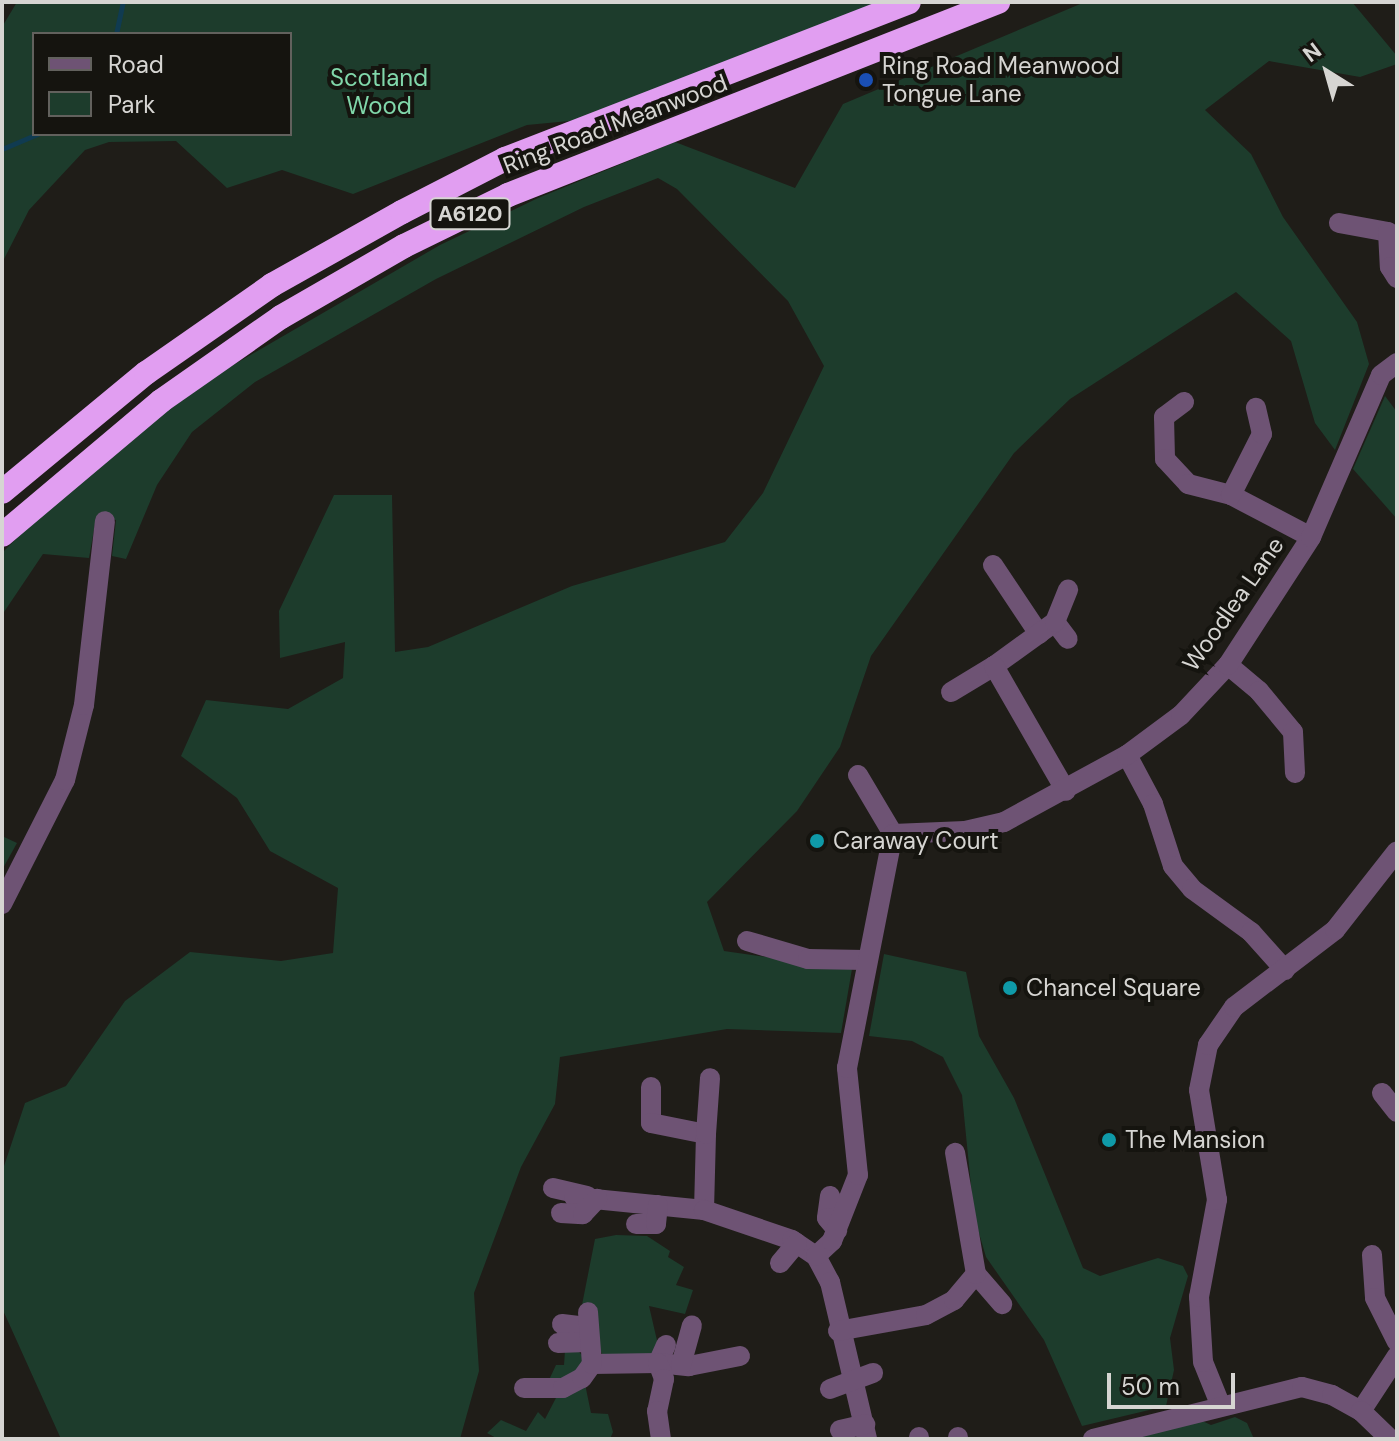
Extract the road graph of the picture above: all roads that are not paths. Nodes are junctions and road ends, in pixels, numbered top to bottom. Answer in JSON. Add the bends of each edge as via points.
{"nodes":[{"id":1,"x":909,"y":2,"type":"edge"},
{"id":2,"x":998,"y":2,"type":"edge"},
{"id":3,"x":1339,"y":223,"type":"dead end"},
{"id":4,"x":1397,"y":278,"type":"edge"},
{"id":5,"x":1397,"y":363,"type":"edge"},
{"id":6,"x":1184,"y":402,"type":"dead end"},
{"id":7,"x":1256,"y":408,"type":"dead end"},
{"id":8,"x":2,"y":492,"type":"edge"},
{"id":9,"x":1231,"y":495,"type":"junction"},
{"id":10,"x":105,"y":521,"type":"dead end"},
{"id":11,"x":2,"y":535,"type":"edge"},
{"id":12,"x":1311,"y":537,"type":"junction"},
{"id":13,"x":993,"y":565,"type":"dead end"},
{"id":14,"x":1068,"y":590,"type":"dead end"},
{"id":15,"x":1047,"y":628,"type":"junction"},
{"id":16,"x":1068,"y":639,"type":"dead end"},
{"id":17,"x":1228,"y":665,"type":"junction"},
{"id":18,"x":994,"y":666,"type":"junction"},
{"id":19,"x":951,"y":692,"type":"dead end"},
{"id":20,"x":1127,"y":755,"type":"junction"},
{"id":21,"x":1295,"y":773,"type":"dead end"},
{"id":22,"x":858,"y":775,"type":"dead end"},
{"id":23,"x":1066,"y":791,"type":"junction"},
{"id":24,"x":893,"y":834,"type":"junction"},
{"id":25,"x":1397,"y":851,"type":"edge"},
{"id":26,"x":2,"y":904,"type":"edge"},
{"id":27,"x":747,"y":941,"type":"dead end"},
{"id":28,"x":865,"y":960,"type":"junction"},
{"id":29,"x":1285,"y":970,"type":"junction"},
{"id":30,"x":710,"y":1078,"type":"dead end"},
{"id":31,"x":651,"y":1087,"type":"dead end"},
{"id":32,"x":1382,"y":1093,"type":"dead end"},
{"id":33,"x":1397,"y":1112,"type":"edge"},
{"id":34,"x":706,"y":1134,"type":"junction"},
{"id":35,"x":955,"y":1153,"type":"dead end"},
{"id":36,"x":553,"y":1188,"type":"dead end"},
{"id":37,"x":830,"y":1196,"type":"dead end"},
{"id":38,"x":587,"y":1198,"type":"junction"},
{"id":39,"x":658,"y":1205,"type":"junction"},
{"id":40,"x":704,"y":1210,"type":"junction"},
{"id":41,"x":561,"y":1213,"type":"dead end"},
{"id":42,"x":636,"y":1224,"type":"dead end"},
{"id":43,"x":837,"y":1230,"type":"junction"},
{"id":44,"x":797,"y":1243,"type":"junction"},
{"id":45,"x":1372,"y":1255,"type":"dead end"},
{"id":46,"x":816,"y":1256,"type":"junction"},
{"id":47,"x":780,"y":1263,"type":"dead end"},
{"id":48,"x":976,"y":1274,"type":"junction"},
{"id":49,"x":1002,"y":1304,"type":"dead end"},
{"id":50,"x":692,"y":1325,"type":"dead end"},
{"id":51,"x":838,"y":1331,"type":"junction"},
{"id":52,"x":560,"y":1334,"type":"dead end"},
{"id":53,"x":1397,"y":1342,"type":"edge"},
{"id":54,"x":662,"y":1354,"type":"junction"},
{"id":55,"x":740,"y":1356,"type":"dead end"},
{"id":56,"x":1397,"y":1356,"type":"edge"},
{"id":57,"x":592,"y":1364,"type":"junction"},
{"id":58,"x":681,"y":1365,"type":"junction"},
{"id":59,"x":873,"y":1373,"type":"dead end"},
{"id":60,"x":851,"y":1378,"type":"junction"},
{"id":61,"x":524,"y":1388,"type":"dead end"},
{"id":62,"x":830,"y":1389,"type":"dead end"},
{"id":63,"x":1220,"y":1404,"type":"junction"},
{"id":64,"x":1361,"y":1411,"type":"junction"},
{"id":65,"x":840,"y":1430,"type":"dead end"},
{"id":66,"x":866,"y":1432,"type":"edge"},
{"id":67,"x":1380,"y":1436,"type":"edge"},
{"id":68,"x":661,"y":1439,"type":"edge"},
{"id":69,"x":1093,"y":1439,"type":"edge"}],
"edges":[{"from":1,"to":8,"type":"highway","name":"Ring Road Meanwood","number":"A6120","via":[[505,159],[402,212],[272,285],[146,373]]},
{"from":2,"to":11,"type":"highway","name":"Ring Road Meanwood","number":"A6120","via":[[508,195],[404,246],[281,317],[161,401]]},
{"from":3,"to":4,"type":"street","via":[[1388,232],[1390,267]]},
{"from":5,"to":12,"type":"street","name":"Woodlea Lane","via":[[1381,375]]},
{"from":6,"to":9,"type":"street","via":[[1164,417],[1165,459],[1188,484]]},
{"from":7,"to":9,"type":"street","via":[[1262,434]]},
{"from":9,"to":12,"type":"street"},
{"from":10,"to":26,"type":"street","via":[[84,705],[65,780]]},
{"from":12,"to":17,"type":"street","name":"Woodlea Lane"},
{"from":13,"to":15,"type":"street"},
{"from":14,"to":15,"type":"street"},
{"from":15,"to":16,"type":"street"},
{"from":15,"to":18,"type":"street"},
{"from":17,"to":20,"type":"street","name":"Woodlea Lane","via":[[1181,715]]},
{"from":17,"to":21,"type":"street","via":[[1259,691],[1293,732]]},
{"from":18,"to":19,"type":"street"},
{"from":18,"to":23,"type":"street"},
{"from":20,"to":23,"type":"street","name":"Woodlea Lane"},
{"from":20,"to":29,"type":"street","via":[[1153,804],[1173,866],[1192,889],[1251,932]]},
{"from":22,"to":24,"type":"street"},
{"from":23,"to":24,"type":"street","name":"Woodlea Lane","via":[[1004,822],[965,831]]},
{"from":24,"to":28,"type":"street"},
{"from":25,"to":29,"type":"street","via":[[1335,930]]},
{"from":27,"to":28,"type":"street","via":[[808,959]]},
{"from":28,"to":43,"type":"street","via":[[847,1068],[858,1175]]},
{"from":29,"to":63,"type":"street","via":[[1234,1007],[1208,1045],[1199,1090],[1217,1200],[1199,1297],[1203,1362]]},
{"from":30,"to":34,"type":"street"},
{"from":31,"to":34,"type":"street","via":[[651,1123]]},
{"from":32,"to":33,"type":"street"},
{"from":34,"to":40,"type":"street"},
{"from":35,"to":48,"type":"street"},
{"from":36,"to":38,"type":"street","via":[[577,1190]]},
{"from":37,"to":43,"type":"street","via":[[827,1218]]},
{"from":38,"to":39,"type":"street"},
{"from":38,"to":41,"type":"street","via":[[583,1214]]},
{"from":39,"to":40,"type":"street"},
{"from":39,"to":42,"type":"street","via":[[656,1224]]},
{"from":40,"to":44,"type":"street"},
{"from":43,"to":46,"type":"street"},
{"from":44,"to":46,"type":"street"},
{"from":44,"to":47,"type":"street"},
{"from":45,"to":53,"type":"street","via":[[1375,1298]]},
{"from":46,"to":51,"type":"street","via":[[830,1282]]},
{"from":48,"to":49,"type":"street"},
{"from":48,"to":51,"type":"street","via":[[954,1300],[926,1315]]},
{"from":50,"to":58,"type":"street"},
{"from":51,"to":60,"type":"street"},
{"from":52,"to":57,"type":"street","via":[[587,1327]]},
{"from":54,"to":57,"type":"street"},
{"from":54,"to":58,"type":"street"},
{"from":54,"to":68,"type":"street","via":[[664,1379],[657,1411]]},
{"from":55,"to":58,"type":"street"},
{"from":56,"to":64,"type":"street"},
{"from":57,"to":61,"type":"street","via":[[582,1378],[546,1398]]},
{"from":59,"to":60,"type":"street"},
{"from":60,"to":62,"type":"street"},
{"from":60,"to":66,"type":"street"},
{"from":63,"to":64,"type":"street","via":[[1302,1387]]},
{"from":63,"to":69,"type":"street"},
{"from":64,"to":67,"type":"street"},
{"from":65,"to":66,"type":"street"}]}
